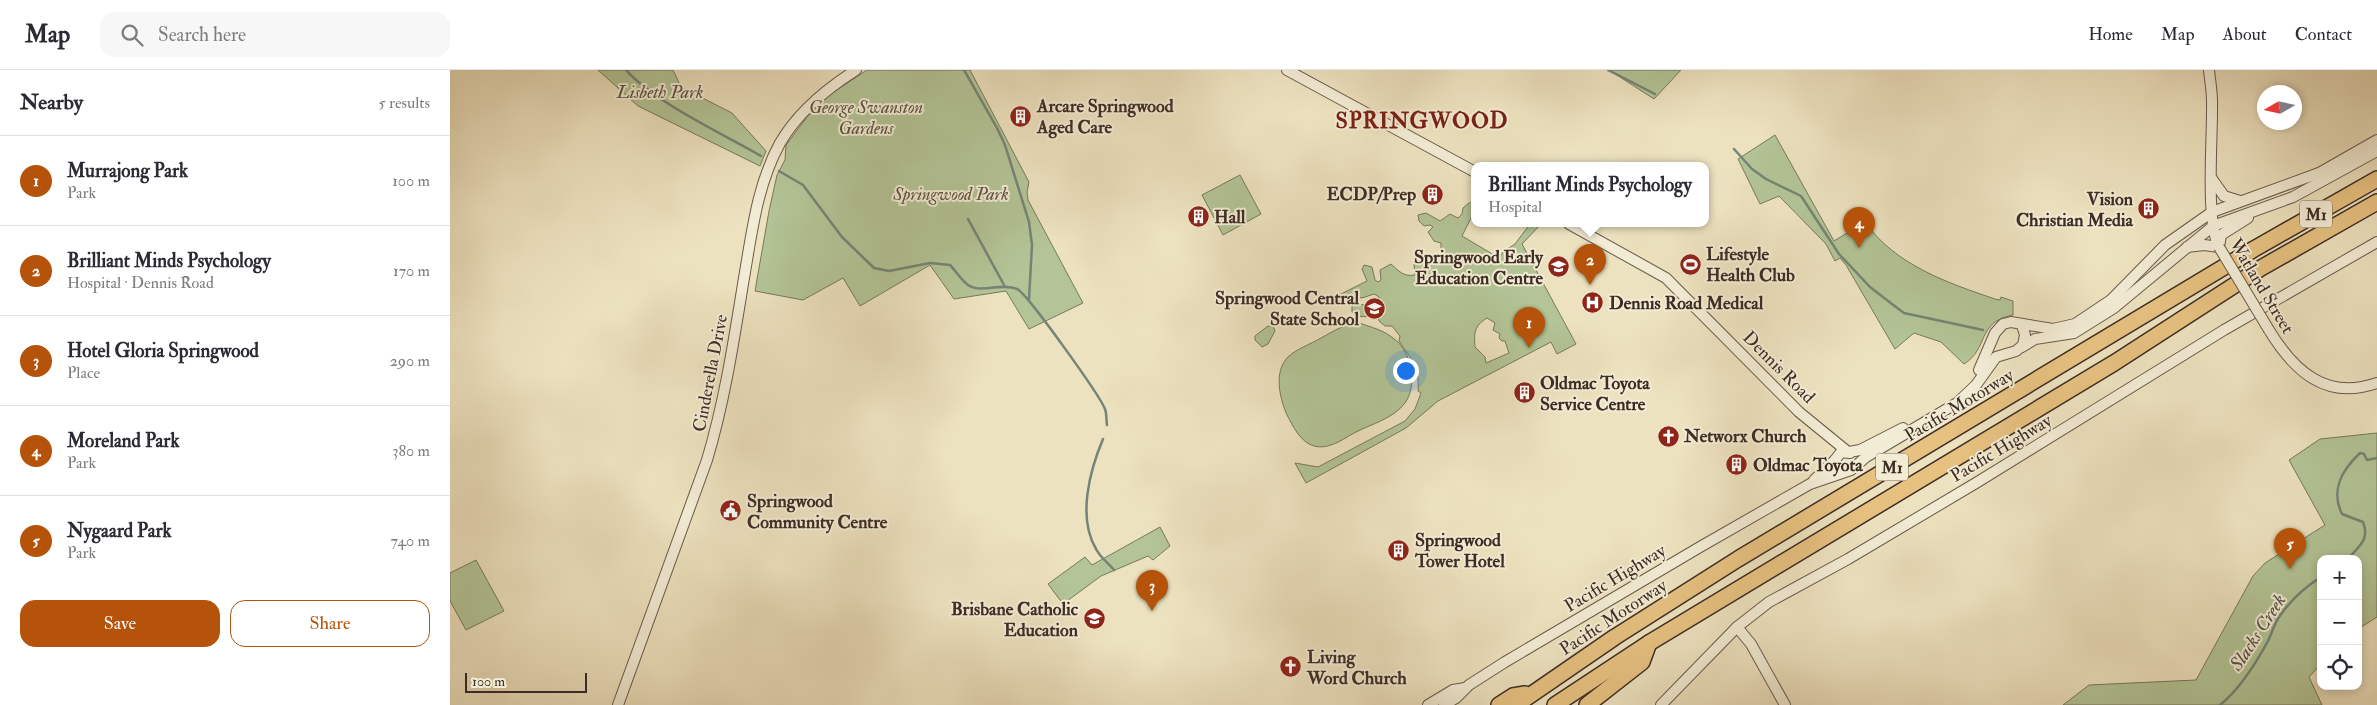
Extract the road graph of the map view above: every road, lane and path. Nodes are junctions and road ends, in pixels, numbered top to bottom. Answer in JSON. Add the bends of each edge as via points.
{"nodes":[{"id":1,"x":856,"y":70,"type":"edge"},
{"id":2,"x":1287,"y":70,"type":"edge"},
{"id":3,"x":2209,"y":70,"type":"edge"},
{"id":4,"x":2217,"y":70,"type":"edge"},
{"id":5,"x":2212,"y":99,"type":"junction"},
{"id":6,"x":2377,"y":140,"type":"edge"},
{"id":7,"x":2377,"y":151,"type":"edge"},
{"id":8,"x":1471,"y":170,"type":"edge"},
{"id":9,"x":2212,"y":178,"type":"junction"},
{"id":10,"x":2377,"y":179,"type":"edge"},
{"id":11,"x":2240,"y":201,"type":"junction"},
{"id":12,"x":2377,"y":202,"type":"edge"},
{"id":13,"x":2264,"y":206,"type":"junction"},
{"id":14,"x":2212,"y":212,"type":"junction"},
{"id":15,"x":2213,"y":226,"type":"junction"},
{"id":16,"x":1574,"y":227,"type":"edge"},
{"id":17,"x":2377,"y":242,"type":"edge"},
{"id":18,"x":2187,"y":247,"type":"junction"},
{"id":19,"x":2219,"y":247,"type":"junction"},
{"id":20,"x":2022,"y":325,"type":"junction"},
{"id":21,"x":2019,"y":349,"type":"junction"},
{"id":22,"x":2377,"y":383,"type":"edge"},
{"id":23,"x":1820,"y":431,"type":"junction"},
{"id":24,"x":1849,"y":452,"type":"junction"},
{"id":25,"x":1835,"y":459,"type":"junction"},
{"id":26,"x":1849,"y":470,"type":"junction"},
{"id":27,"x":1810,"y":484,"type":"junction"},
{"id":28,"x":1737,"y":626,"type":"junction"},
{"id":29,"x":1649,"y":643,"type":"junction"},
{"id":30,"x":1465,"y":688,"type":"junction"},
{"id":31,"x":1534,"y":692,"type":"junction"},
{"id":32,"x":618,"y":705,"type":"edge"},
{"id":33,"x":1428,"y":705,"type":"edge"},
{"id":34,"x":1444,"y":705,"type":"edge"},
{"id":35,"x":1499,"y":705,"type":"edge"},
{"id":36,"x":1516,"y":705,"type":"edge"},
{"id":37,"x":1555,"y":705,"type":"edge"},
{"id":38,"x":1587,"y":705,"type":"edge"},
{"id":39,"x":1661,"y":705,"type":"edge"},
{"id":40,"x":1786,"y":705,"type":"edge"}],
"edges":[{"from":1,"to":32,"type":"street","name":"Cinderella Drive","via":[[821,94],[804,112],[781,142],[764,179],[719,419]]},
{"from":2,"to":8,"type":"street"},
{"from":3,"to":5,"type":"street","name":"Watland Street"},
{"from":4,"to":5,"type":"street","name":"Watland Street"},
{"from":5,"to":9,"type":"street","name":"Watland Street"},
{"from":6,"to":11,"type":"street","via":[[2319,173]]},
{"from":7,"to":13,"type":"street","name":"Pacific Highway","via":[[2324,182]]},
{"from":9,"to":11,"type":"street","via":[[2220,192]]},
{"from":9,"to":14,"type":"street","name":"Watland Street"},
{"from":10,"to":31,"type":"highway","name":"Pacific Motorway","number":"M1","via":[[2254,249],[1738,559]]},
{"from":11,"to":14,"type":"street"},
{"from":12,"to":29,"type":"highway","number":"M1","via":[[2261,268],[2114,363]]},
{"from":13,"to":15,"type":"street","name":"Pacific Highway"},
{"from":13,"to":19,"type":"street","via":[[2260,213],[2244,219],[2221,235]]},
{"from":14,"to":15,"type":"street","name":"Watland Street"},
{"from":14,"to":20,"type":"street","via":[[2165,245],[2111,300],[2078,322],[2056,329]]},
{"from":15,"to":18,"type":"street","name":"Pacific Highway"},
{"from":15,"to":19,"type":"street","name":"Watland Street"},
{"from":16,"to":23,"type":"street","name":"Dennis Road","via":[[1666,278]]},
{"from":17,"to":28,"type":"street","name":"Pacific Highway","via":[[2224,330],[1848,559],[1769,602]]},
{"from":18,"to":19,"type":"street"},
{"from":18,"to":21,"type":"street","name":"Pacific Highway","via":[[2137,291],[2080,329],[2065,336],[2034,339]]},
{"from":19,"to":22,"type":"street","name":"Watland Street","bridge":true,"via":[[2283,353],[2299,370],[2317,382],[2340,387],[2364,388]]},
{"from":20,"to":21,"type":"street","via":[[2026,337]]},
{"from":20,"to":24,"type":"street","via":[[2010,322],[1998,329],[1975,376],[1954,399],[1864,448]]},
{"from":21,"to":26,"type":"street","name":"Pacific Highway","via":[[1996,357],[1960,401]]},
{"from":23,"to":24,"type":"street","name":"Dennis Road"},
{"from":23,"to":25,"type":"street","name":"Dennis Road"},
{"from":24,"to":25,"type":"street","via":[[1842,452]]},
{"from":24,"to":26,"type":"street","via":[[1855,460]]},
{"from":25,"to":26,"type":"street","via":[[1838,469]]},
{"from":25,"to":27,"type":"street","name":"Pacific Highway"},
{"from":26,"to":27,"type":"street","name":"Pacific Highway"},
{"from":27,"to":30,"type":"street","name":"Pacific Highway"},
{"from":28,"to":39,"type":"street","name":"Pacific Highway"},
{"from":28,"to":40,"type":"street"},
{"from":29,"to":37,"type":"highway","number":"M1"},
{"from":29,"to":38,"type":"highway","via":[[1642,662]]},
{"from":30,"to":33,"type":"street","name":"Pacific Highway","via":[[1453,690]]},
{"from":30,"to":34,"type":"street","name":"Pacific Highway"},
{"from":31,"to":35,"type":"highway","via":[[1513,696]]},
{"from":31,"to":36,"type":"highway","name":"Pacific Motorway","number":"M1"}]}
